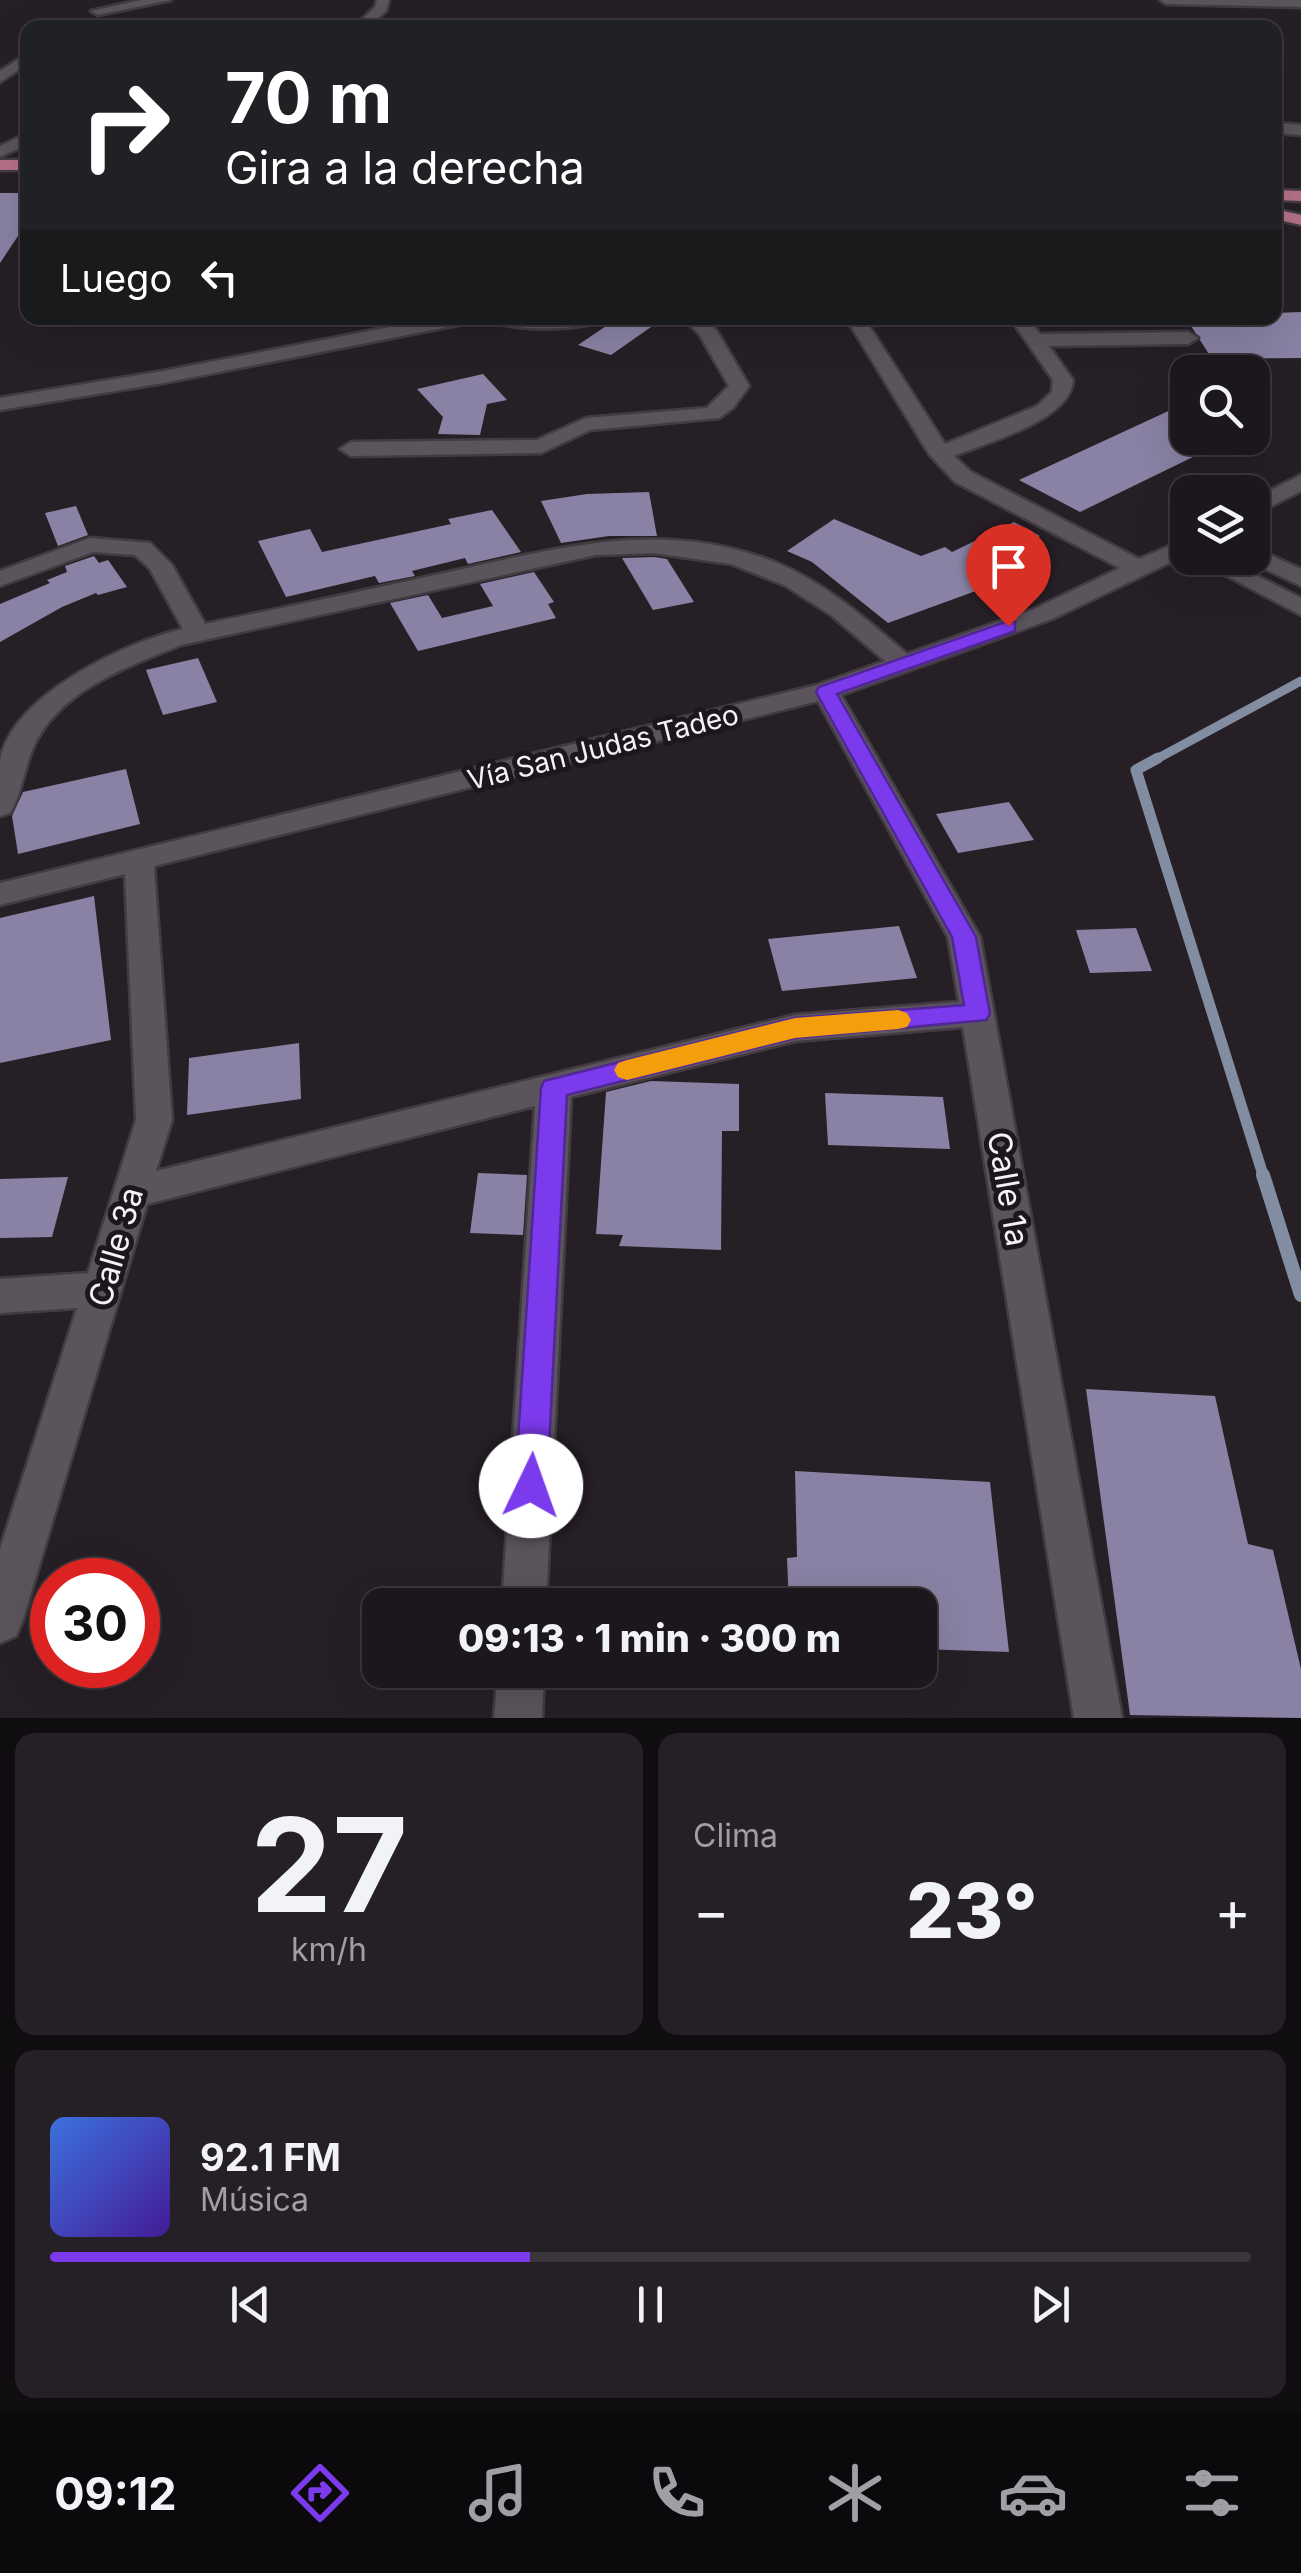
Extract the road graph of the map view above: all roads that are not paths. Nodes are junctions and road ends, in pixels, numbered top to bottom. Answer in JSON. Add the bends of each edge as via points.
{"nodes":[{"id":1,"x":164,"y":0,"type":"edge"},
{"id":2,"x":384,"y":0,"type":"edge"},
{"id":3,"x":1166,"y":0,"type":"edge"},
{"id":4,"x":1301,"y":3,"type":"edge"},
{"id":5,"x":95,"y":6,"type":"edge"},
{"id":6,"x":368,"y":20,"type":"edge"},
{"id":7,"x":20,"y":63,"type":"edge"},
{"id":8,"x":0,"y":79,"type":"edge"},
{"id":9,"x":427,"y":325,"type":"edge"},
{"id":10,"x":700,"y":325,"type":"edge"},
{"id":11,"x":860,"y":325,"type":"edge"},
{"id":12,"x":1025,"y":325,"type":"edge"},
{"id":13,"x":1188,"y":338,"type":"dead end"},
{"id":14,"x":1037,"y":340,"type":"junction"},
{"id":15,"x":0,"y":404,"type":"edge"},
{"id":16,"x":351,"y":449,"type":"dead end"},
{"id":17,"x":940,"y":454,"type":"junction"},
{"id":18,"x":1301,"y":482,"type":"edge"},
{"id":19,"x":1270,"y":499,"type":"edge"},
{"id":20,"x":1170,"y":558,"type":"edge"},
{"id":21,"x":1270,"y":563,"type":"edge"},
{"id":22,"x":1142,"y":570,"type":"junction"},
{"id":23,"x":1239,"y":575,"type":"edge"},
{"id":24,"x":0,"y":579,"type":"edge"},
{"id":25,"x":1301,"y":579,"type":"edge"},
{"id":26,"x":1301,"y":608,"type":"edge"},
{"id":27,"x":198,"y":634,"type":"junction"},
{"id":28,"x":902,"y":663,"type":"junction"},
{"id":29,"x":826,"y":692,"type":"junction"},
{"id":30,"x":0,"y":806,"type":"edge"},
{"id":31,"x":139,"y":862,"type":"junction"},
{"id":32,"x":0,"y":894,"type":"edge"},
{"id":33,"x":978,"y":1014,"type":"junction"},
{"id":34,"x":554,"y":1088,"type":"junction"},
{"id":35,"x":130,"y":1193,"type":"junction"},
{"id":36,"x":104,"y":1290,"type":"junction"},
{"id":37,"x":0,"y":1296,"type":"edge"},
{"id":38,"x":525,"y":1588,"type":"edge"},
{"id":39,"x":0,"y":1620,"type":"edge"},
{"id":40,"x":519,"y":1688,"type":"edge"},
{"id":41,"x":518,"y":1718,"type":"edge"},
{"id":42,"x":1098,"y":1718,"type":"edge"}],
"edges":[{"from":1,"to":5,"type":"street"},
{"from":2,"to":6,"type":"street"},
{"from":3,"to":4,"type":"street"},
{"from":7,"to":8,"type":"street"},
{"from":9,"to":15,"type":"street"},
{"from":10,"to":16,"type":"street","via":[[739,386],[712,414],[586,424],[542,446]]},
{"from":11,"to":17,"type":"street"},
{"from":12,"to":14,"type":"street"},
{"from":13,"to":14,"type":"street"},
{"from":14,"to":17,"type":"street","via":[[1063,380],[1062,394],[1044,410]]},
{"from":17,"to":22,"type":"street","via":[[963,477]]},
{"from":18,"to":19,"type":"street"},
{"from":20,"to":22,"type":"street","name":"Vía San Judas Tadeo"},
{"from":21,"to":25,"type":"street"},
{"from":22,"to":28,"type":"street","name":"Vía San Judas Tadeo","via":[[1044,614]]},
{"from":23,"to":26,"type":"street"},
{"from":24,"to":27,"type":"street","via":[[90,544],[142,548],[160,565]]},
{"from":27,"to":28,"type":"street","via":[[596,548],[664,545],[735,557],[791,578]]},
{"from":27,"to":30,"type":"street","via":[[110,664],[59,696],[20,738]]},
{"from":28,"to":29,"type":"street","name":"Vía San Judas Tadeo"},
{"from":29,"to":31,"type":"street","name":"Vía San Judas Tadeo"},
{"from":29,"to":33,"type":"street","name":"Calle 1a","via":[[964,937]]},
{"from":31,"to":32,"type":"street","name":"Vía San Judas Tadeo"},
{"from":31,"to":35,"type":"street","name":"Calle 3a","via":[[154,1120]]},
{"from":33,"to":34,"type":"street","via":[[795,1028]]},
{"from":33,"to":42,"type":"street","name":"Calle 1a"},
{"from":34,"to":35,"type":"street"},
{"from":34,"to":38,"type":"street"},
{"from":35,"to":36,"type":"street","name":"Calle 3a"},
{"from":36,"to":37,"type":"street"},
{"from":36,"to":39,"type":"street","name":"Calle 3a"},
{"from":40,"to":41,"type":"street"}]}
